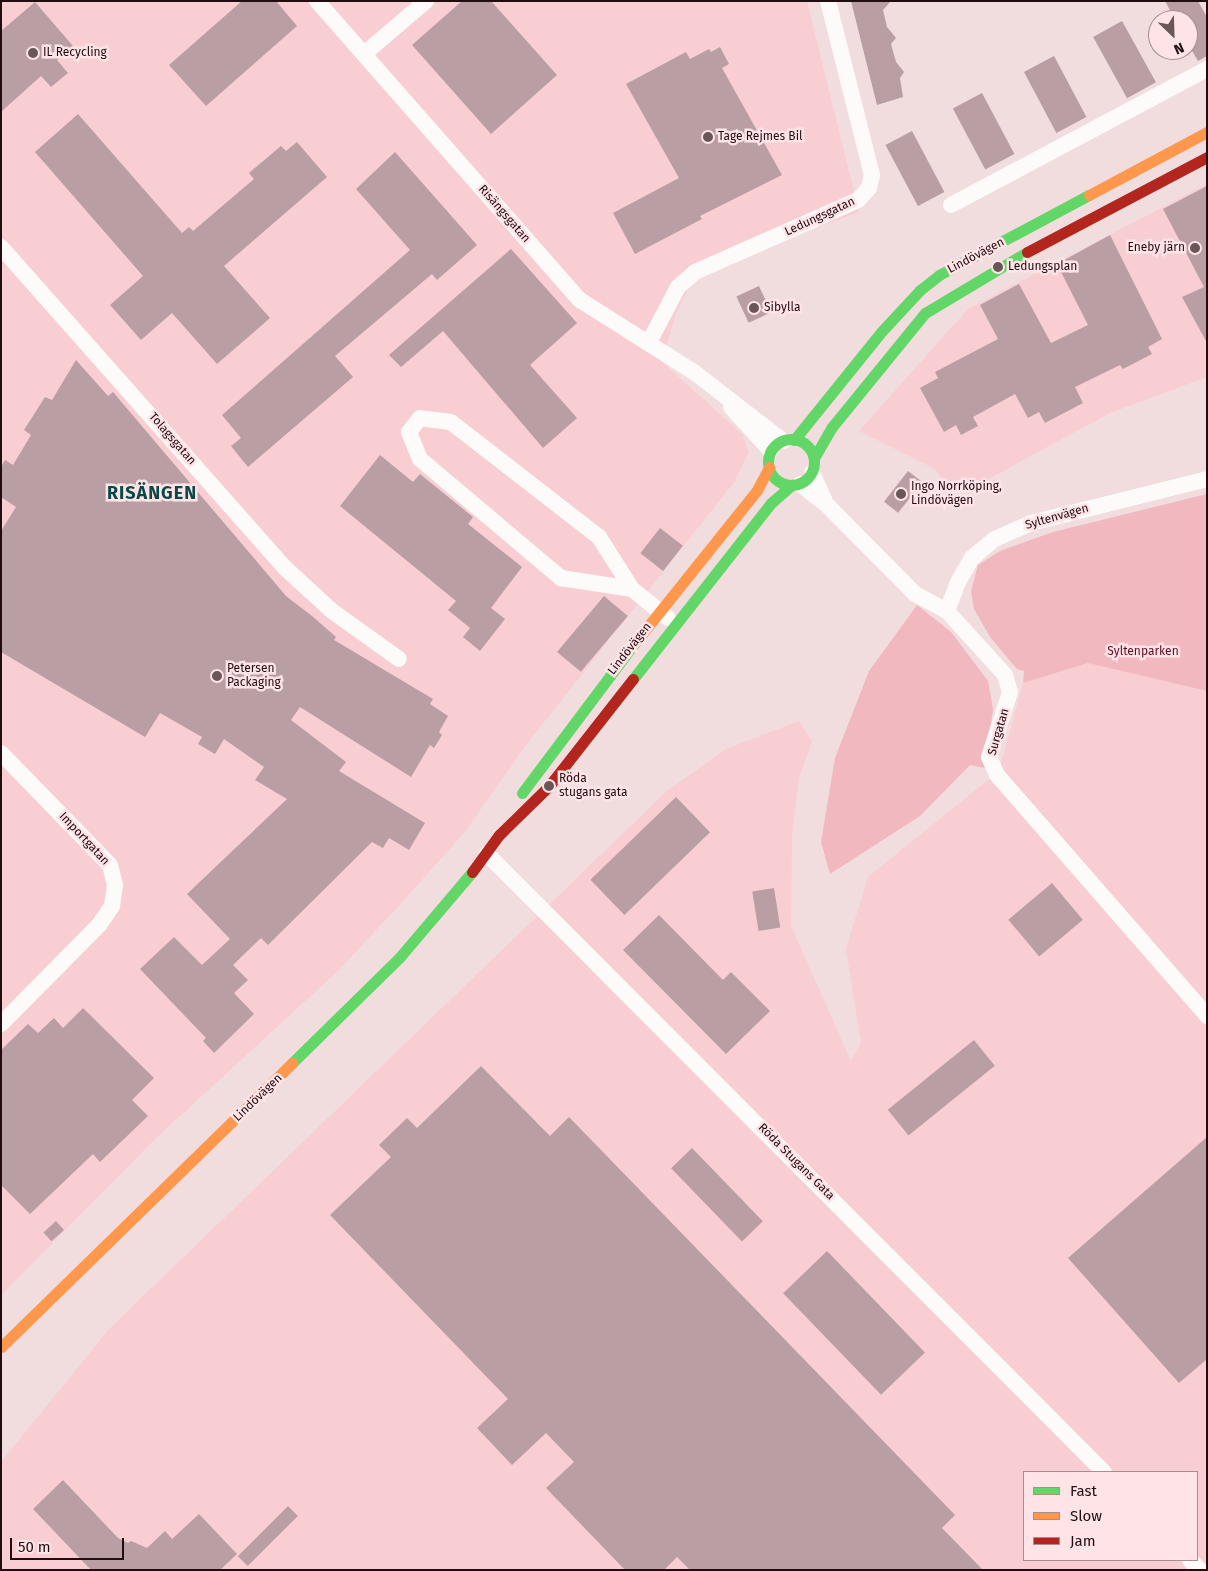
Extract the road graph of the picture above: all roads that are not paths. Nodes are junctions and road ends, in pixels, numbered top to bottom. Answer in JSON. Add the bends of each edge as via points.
{"nodes":[{"id":1,"x":317,"y":1,"type":"edge"},
{"id":2,"x":426,"y":1,"type":"edge"},
{"id":3,"x":828,"y":1,"type":"edge"},
{"id":4,"x":364,"y":54,"type":"junction"},
{"id":5,"x":1207,"y":69,"type":"edge"},
{"id":6,"x":1207,"y":132,"type":"edge"},
{"id":7,"x":1207,"y":157,"type":"edge"},
{"id":8,"x":951,"y":205,"type":"dead end"},
{"id":9,"x":1,"y":247,"type":"edge"},
{"id":10,"x":649,"y":342,"type":"junction"},
{"id":11,"x":779,"y":450,"type":"junction"},
{"id":12,"x":804,"y":475,"type":"junction"},
{"id":13,"x":1207,"y":479,"type":"edge"},
{"id":14,"x":632,"y":589,"type":"junction"},
{"id":15,"x":947,"y":611,"type":"junction"},
{"id":16,"x":660,"y":612,"type":"junction"},
{"id":17,"x":675,"y":625,"type":"junction"},
{"id":18,"x":399,"y":658,"type":"dead end"},
{"id":19,"x":1,"y":752,"type":"edge"},
{"id":20,"x":499,"y":835,"type":"junction"},
{"id":21,"x":487,"y":854,"type":"junction"},
{"id":22,"x":1207,"y":1016,"type":"edge"},
{"id":23,"x":1,"y":1024,"type":"edge"},
{"id":24,"x":1,"y":1347,"type":"edge"},
{"id":25,"x":1103,"y":1471,"type":"edge"},
{"id":26,"x":1191,"y":1561,"type":"edge"},
{"id":27,"x":1200,"y":1570,"type":"edge"}],
"edges":[{"from":1,"to":4,"type":"street","name":"Risängsgatan"},
{"from":2,"to":4,"type":"street"},
{"from":3,"to":10,"type":"street","name":"Ledungsgatan","via":[[872,175],[870,188],[858,200],[695,272],[678,288]]},
{"from":4,"to":10,"type":"street","name":"Risängsgatan","via":[[580,300]]},
{"from":5,"to":8,"type":"street"},
{"from":6,"to":11,"type":"main road","name":"Lindövägen","via":[[940,275],[892,320]]},
{"from":7,"to":12,"type":"main road","name":"Lindövägen","via":[[998,267],[925,313],[832,426]]},
{"from":9,"to":18,"type":"street","name":"Tolagsgatan","via":[[284,567],[332,611]]},
{"from":10,"to":11,"type":"street","name":"Risängsgatan","via":[[748,411]]},
{"from":11,"to":12,"type":"main road","via":[[777,480]]},
{"from":11,"to":12,"type":"main road","via":[[806,444]]},
{"from":11,"to":16,"type":"main road","name":"Lindövägen","via":[[757,490]]},
{"from":12,"to":15,"type":"street","name":"Surgatan","via":[[829,507],[915,594]]},
{"from":12,"to":17,"type":"main road","name":"Lindövägen","via":[[771,503]]},
{"from":13,"to":15,"type":"street","name":"Syltenvägen","via":[[1031,523],[995,539],[972,558]]},
{"from":14,"to":14,"type":"street","via":[[561,578],[420,459],[409,432],[420,418],[451,422],[599,537]]},
{"from":14,"to":16,"type":"street"},
{"from":15,"to":22,"type":"street","name":"Surgatan","via":[[1005,676],[1010,692],[989,757],[997,775]]},
{"from":16,"to":17,"type":"street"},
{"from":16,"to":20,"type":"main road","name":"Lindövägen","via":[[505,813]]},
{"from":17,"to":20,"type":"main road","name":"Lindövägen","via":[[549,786]]},
{"from":19,"to":23,"type":"street","name":"Importgatan","via":[[110,865],[115,885],[112,906],[100,924]]},
{"from":20,"to":21,"type":"main road","name":"Lindövägen"},
{"from":21,"to":24,"type":"main road","name":"Lindövägen","via":[[361,998]]},
{"from":21,"to":25,"type":"street","name":"Röda Stugans Gata"},
{"from":26,"to":27,"type":"street"}]}
